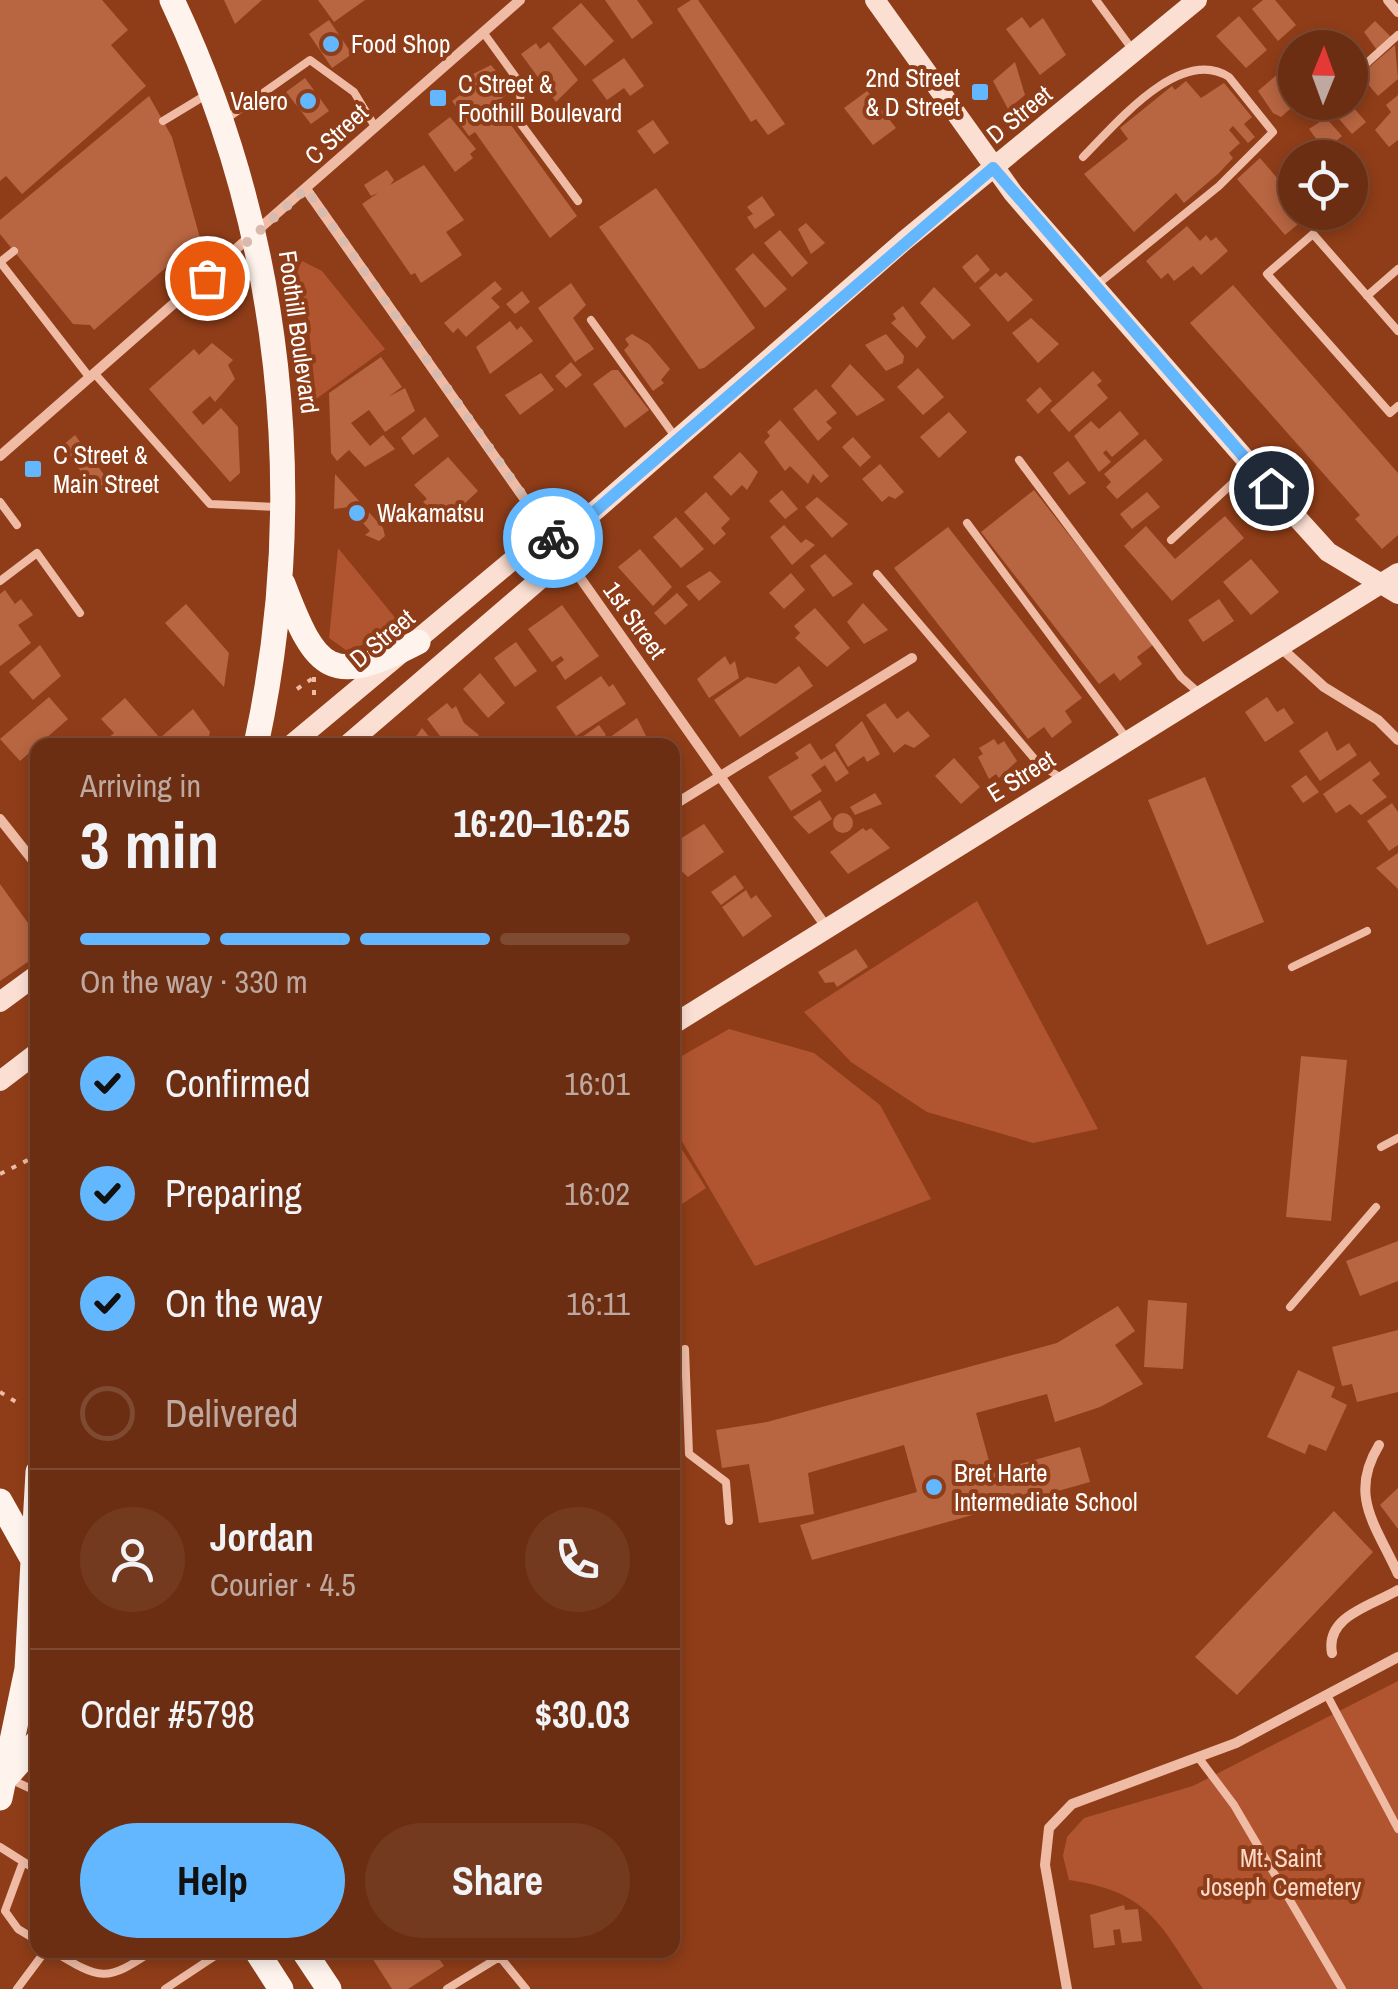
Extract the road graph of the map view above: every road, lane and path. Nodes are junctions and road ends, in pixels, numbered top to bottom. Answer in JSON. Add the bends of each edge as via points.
{"nodes":[{"id":1,"x":172,"y":0,"type":"edge"},
{"id":2,"x":520,"y":0,"type":"edge"},
{"id":3,"x":875,"y":0,"type":"edge"},
{"id":4,"x":1096,"y":0,"type":"edge"},
{"id":5,"x":1197,"y":0,"type":"edge"},
{"id":6,"x":1388,"y":0,"type":"edge"},
{"id":7,"x":1398,"y":12,"type":"edge"},
{"id":8,"x":483,"y":32,"type":"junction"},
{"id":9,"x":1398,"y":35,"type":"edge"},
{"id":10,"x":1134,"y":52,"type":"junction"},
{"id":11,"x":1368,"y":62,"type":"edge"},
{"id":12,"x":211,"y":92,"type":"junction"},
{"id":13,"x":163,"y":121,"type":"dead end"},
{"id":14,"x":222,"y":122,"type":"junction"},
{"id":15,"x":374,"y":125,"type":"junction"},
{"id":16,"x":1083,"y":157,"type":"dead end"},
{"id":17,"x":993,"y":168,"type":"junction"},
{"id":18,"x":306,"y":189,"type":"junction"},
{"id":19,"x":578,"y":201,"type":"dead end"},
{"id":20,"x":255,"y":236,"type":"junction"},
{"id":21,"x":14,"y":250,"type":"dead end"},
{"id":22,"x":0,"y":262,"type":"edge"},
{"id":23,"x":1398,"y":269,"type":"edge"},
{"id":24,"x":1095,"y":287,"type":"junction"},
{"id":25,"x":1368,"y":296,"type":"junction"},
{"id":26,"x":591,"y":320,"type":"dead end"},
{"id":27,"x":1398,"y":331,"type":"edge"},
{"id":28,"x":93,"y":376,"type":"junction"},
{"id":29,"x":1398,"y":406,"type":"edge"},
{"id":30,"x":678,"y":440,"type":"junction"},
{"id":31,"x":0,"y":456,"type":"edge"},
{"id":32,"x":1019,"y":460,"type":"dead end"},
{"id":33,"x":1252,"y":466,"type":"junction"},
{"id":34,"x":0,"y":502,"type":"edge"},
{"id":35,"x":284,"y":508,"type":"junction"},
{"id":36,"x":967,"y":523,"type":"dead end"},
{"id":37,"x":18,"y":526,"type":"dead end"},
{"id":38,"x":1171,"y":540,"type":"dead end"},
{"id":39,"x":557,"y":544,"type":"junction"},
{"id":40,"x":877,"y":574,"type":"dead end"},
{"id":41,"x":280,"y":578,"type":"junction"},
{"id":42,"x":0,"y":580,"type":"edge"},
{"id":43,"x":1392,"y":584,"type":"edge"},
{"id":44,"x":80,"y":613,"type":"dead end"},
{"id":45,"x":418,"y":642,"type":"junction"},
{"id":46,"x":1278,"y":646,"type":"junction"},
{"id":47,"x":912,"y":658,"type":"dead end"},
{"id":48,"x":313,"y":678,"type":"dead end"},
{"id":49,"x":297,"y":689,"type":"dead end"},
{"id":50,"x":1199,"y":693,"type":"junction"},
{"id":51,"x":257,"y":738,"type":"edge"},
{"id":52,"x":300,"y":738,"type":"edge"},
{"id":53,"x":355,"y":738,"type":"edge"},
{"id":54,"x":1128,"y":739,"type":"junction"},
{"id":55,"x":1398,"y":740,"type":"edge"},
{"id":56,"x":721,"y":774,"type":"junction"},
{"id":57,"x":1063,"y":780,"type":"junction"},
{"id":58,"x":680,"y":801,"type":"edge"},
{"id":59,"x":0,"y":819,"type":"edge"},
{"id":60,"x":30,"y":858,"type":"edge"},
{"id":61,"x":828,"y":928,"type":"junction"},
{"id":62,"x":1367,"y":931,"type":"dead end"},
{"id":63,"x":1292,"y":968,"type":"dead end"},
{"id":64,"x":30,"y":980,"type":"edge"},
{"id":65,"x":0,"y":1002,"type":"edge"},
{"id":66,"x":680,"y":1020,"type":"edge"},
{"id":67,"x":30,"y":1058,"type":"edge"},
{"id":68,"x":0,"y":1081,"type":"edge"},
{"id":69,"x":1398,"y":1138,"type":"edge"},
{"id":70,"x":1381,"y":1147,"type":"dead end"},
{"id":71,"x":30,"y":1159,"type":"edge"},
{"id":72,"x":0,"y":1174,"type":"edge"},
{"id":73,"x":1376,"y":1207,"type":"dead end"},
{"id":74,"x":1290,"y":1307,"type":"dead end"},
{"id":75,"x":685,"y":1349,"type":"dead end"},
{"id":76,"x":0,"y":1392,"type":"edge"},
{"id":77,"x":21,"y":1405,"type":"dead end"},
{"id":78,"x":1379,"y":1444,"type":"dead end"},
{"id":79,"x":0,"y":1501,"type":"edge"},
{"id":80,"x":729,"y":1521,"type":"dead end"},
{"id":81,"x":30,"y":1555,"type":"edge"},
{"id":82,"x":1398,"y":1574,"type":"edge"},
{"id":83,"x":1398,"y":1590,"type":"edge"},
{"id":84,"x":30,"y":1630,"type":"edge"},
{"id":85,"x":1332,"y":1653,"type":"dead end"},
{"id":86,"x":1398,"y":1657,"type":"edge"},
{"id":87,"x":1327,"y":1695,"type":"junction"},
{"id":88,"x":30,"y":1752,"type":"edge"},
{"id":89,"x":1198,"y":1757,"type":"junction"},
{"id":90,"x":3,"y":1788,"type":"edge"},
{"id":91,"x":30,"y":1791,"type":"edge"},
{"id":92,"x":1398,"y":1829,"type":"edge"},
{"id":93,"x":0,"y":1848,"type":"edge"},
{"id":94,"x":23,"y":1862,"type":"junction"},
{"id":95,"x":30,"y":1866,"type":"edge"},
{"id":96,"x":30,"y":1937,"type":"edge"},
{"id":97,"x":42,"y":1958,"type":"edge"},
{"id":98,"x":63,"y":1958,"type":"edge"},
{"id":99,"x":142,"y":1958,"type":"edge"},
{"id":100,"x":212,"y":1958,"type":"edge"},
{"id":101,"x":261,"y":1958,"type":"edge"},
{"id":102,"x":309,"y":1958,"type":"edge"},
{"id":103,"x":498,"y":1958,"type":"edge"},
{"id":104,"x":501,"y":1958,"type":"edge"},
{"id":105,"x":16,"y":1989,"type":"edge"},
{"id":106,"x":165,"y":1989,"type":"edge"},
{"id":107,"x":281,"y":1989,"type":"edge"},
{"id":108,"x":328,"y":1989,"type":"edge"},
{"id":109,"x":447,"y":1989,"type":"edge"},
{"id":110,"x":526,"y":1989,"type":"edge"},
{"id":111,"x":1067,"y":1989,"type":"edge"},
{"id":112,"x":1342,"y":1989,"type":"edge"}],
"edges":[{"from":1,"to":12,"type":"main road","name":"Foothill Boulevard"},
{"from":2,"to":8,"type":"street","name":"C Street"},
{"from":3,"to":17,"type":"street"},
{"from":4,"to":10,"type":"lane"},
{"from":5,"to":10,"type":"street","name":"D Street"},
{"from":6,"to":7,"type":"street"},
{"from":8,"to":15,"type":"street","name":"C Street"},
{"from":8,"to":19,"type":"lane","via":[[520,83],[521,124]]},
{"from":9,"to":11,"type":"lane"},
{"from":10,"to":17,"type":"street","name":"D Street"},
{"from":12,"to":13,"type":"lane"},
{"from":12,"to":14,"type":"main road","name":"Foothill Boulevard"},
{"from":14,"to":15,"type":"lane","via":[[310,60],[354,92]]},
{"from":14,"to":20,"type":"main road","name":"Foothill Boulevard"},
{"from":15,"to":18,"type":"street","name":"C Street"},
{"from":16,"to":24,"type":"lane","via":[[1136,104],[1186,69],[1229,78],[1274,132]]},
{"from":17,"to":24,"type":"street"},
{"from":17,"to":30,"type":"street","name":"D Street"},
{"from":18,"to":20,"type":"street","name":"C Street"},
{"from":18,"to":39,"type":"street","name":"1st Street"},
{"from":20,"to":28,"type":"street","name":"C Street"},
{"from":20,"to":35,"type":"main road","name":"Foothill Boulevard","via":[[278,382]]},
{"from":21,"to":22,"type":"lane"},
{"from":22,"to":28,"type":"lane"},
{"from":23,"to":25,"type":"lane"},
{"from":24,"to":33,"type":"street"},
{"from":25,"to":27,"type":"lane"},
{"from":25,"to":29,"type":"lane","via":[[1312,234],[1267,274],[1390,413]]},
{"from":26,"to":30,"type":"lane"},
{"from":28,"to":31,"type":"street","name":"C Street"},
{"from":28,"to":35,"type":"lane","via":[[210,504]]},
{"from":30,"to":39,"type":"street","name":"D Street"},
{"from":32,"to":50,"type":"lane"},
{"from":33,"to":38,"type":"lane"},
{"from":33,"to":43,"type":"street","via":[[1328,552]]},
{"from":34,"to":37,"type":"lane"},
{"from":35,"to":41,"type":"main road","name":"Foothill Boulevard"},
{"from":36,"to":54,"type":"lane"},
{"from":39,"to":45,"type":"street","name":"D Street","via":[[527,548]]},
{"from":39,"to":53,"type":"street","name":"D Street","via":[[545,575]]},
{"from":39,"to":56,"type":"street","name":"1st Street"},
{"from":40,"to":57,"type":"lane","via":[[1038,763]]},
{"from":41,"to":45,"type":"main road","via":[[309,647],[332,665],[377,664]]},
{"from":41,"to":51,"type":"main road","name":"Foothill Boulevard"},
{"from":42,"to":44,"type":"lane","via":[[36,553]]},
{"from":43,"to":46,"type":"street","name":"E Street"},
{"from":45,"to":52,"type":"street","name":"D Street"},
{"from":46,"to":50,"type":"street","name":"E Street"},
{"from":46,"to":55,"type":"street"},
{"from":47,"to":56,"type":"street"},
{"from":48,"to":49,"type":"path"},
{"from":50,"to":54,"type":"street","name":"E Street"},
{"from":54,"to":57,"type":"street","name":"E Street"},
{"from":56,"to":58,"type":"street"},
{"from":56,"to":61,"type":"street","name":"1st Street"},
{"from":57,"to":61,"type":"street","name":"E Street"},
{"from":59,"to":60,"type":"street"},
{"from":61,"to":66,"type":"street","name":"E Street"},
{"from":62,"to":63,"type":"lane"},
{"from":64,"to":65,"type":"street"},
{"from":67,"to":68,"type":"street"},
{"from":69,"to":70,"type":"lane"},
{"from":71,"to":72,"type":"path"},
{"from":73,"to":74,"type":"lane"},
{"from":75,"to":80,"type":"lane","via":[[689,1454],[726,1482]]},
{"from":76,"to":77,"type":"path"},
{"from":78,"to":82,"type":"street","via":[[1362,1492]]},
{"from":79,"to":81,"type":"main road"},
{"from":83,"to":85,"type":"street","via":[[1338,1622],[1329,1639]]},
{"from":84,"to":90,"type":"main road"},
{"from":86,"to":87,"type":"street"},
{"from":87,"to":89,"type":"street"},
{"from":87,"to":92,"type":"lane"},
{"from":88,"to":90,"type":"main road"},
{"from":89,"to":111,"type":"street","via":[[1072,1804],[1049,1828],[1045,1865]]},
{"from":89,"to":112,"type":"lane","via":[[1234,1805]]},
{"from":90,"to":91,"type":"lane"},
{"from":93,"to":94,"type":"lane"},
{"from":94,"to":95,"type":"lane"},
{"from":94,"to":96,"type":"lane","via":[[5,1911]]},
{"from":97,"to":105,"type":"lane"},
{"from":98,"to":99,"type":"lane","via":[[93,1975],[116,1975]]},
{"from":100,"to":106,"type":"lane"},
{"from":101,"to":107,"type":"main road"},
{"from":102,"to":108,"type":"main road"},
{"from":103,"to":109,"type":"lane"},
{"from":104,"to":110,"type":"lane"}]}
